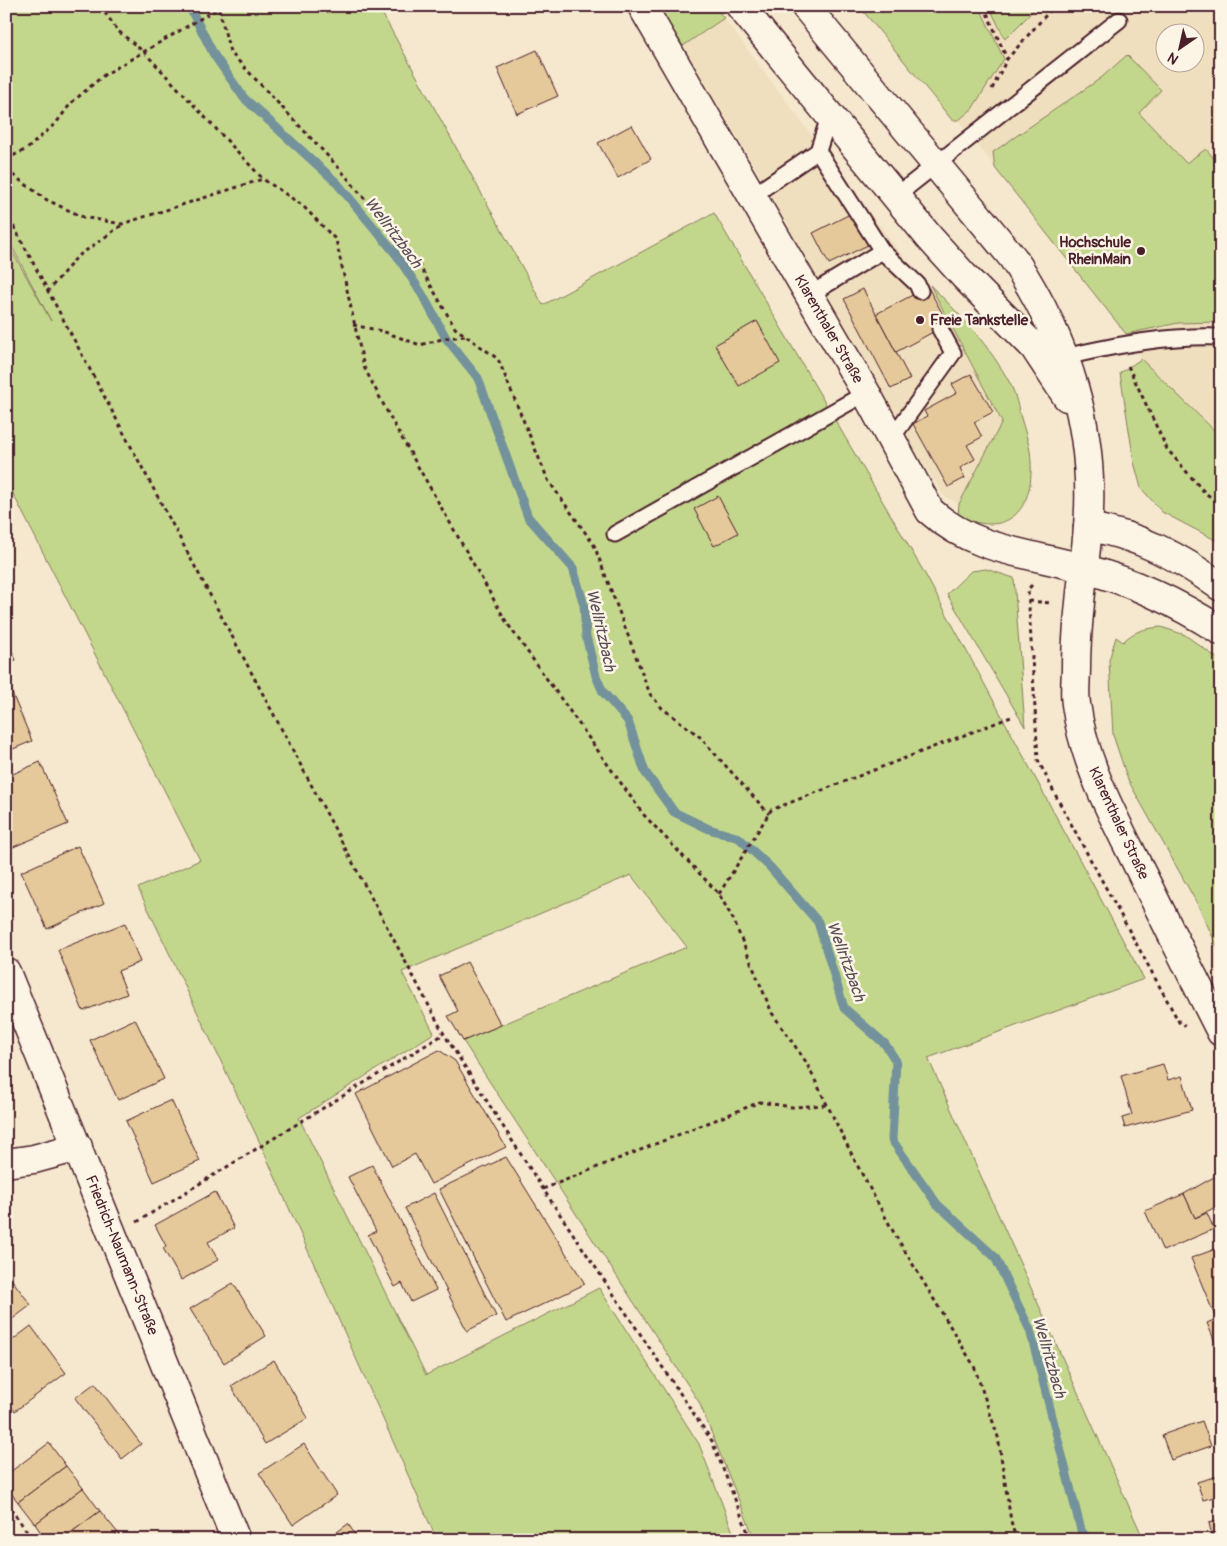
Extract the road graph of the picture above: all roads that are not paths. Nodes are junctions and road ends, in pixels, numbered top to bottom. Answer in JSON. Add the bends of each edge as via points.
{"nodes":[{"id":1,"x":642,"y":6,"type":"edge"},
{"id":2,"x":740,"y":6,"type":"edge"},
{"id":3,"x":805,"y":6,"type":"edge"},
{"id":4,"x":1119,"y":20,"type":"dead end"},
{"id":5,"x":829,"y":117,"type":"junction"},
{"id":6,"x":818,"y":152,"type":"junction"},
{"id":7,"x":935,"y":164,"type":"junction"},
{"id":8,"x":752,"y":196,"type":"junction"},
{"id":9,"x":896,"y":196,"type":"junction"},
{"id":10,"x":882,"y":251,"type":"junction"},
{"id":11,"x":920,"y":291,"type":"dead end"},
{"id":12,"x":809,"y":295,"type":"junction"},
{"id":13,"x":940,"y":328,"type":"dead end"},
{"id":14,"x":1221,"y":337,"type":"edge"},
{"id":15,"x":1065,"y":357,"type":"junction"},
{"id":16,"x":866,"y":393,"type":"junction"},
{"id":17,"x":1086,"y":438,"type":"junction"},
{"id":18,"x":890,"y":439,"type":"junction"},
{"id":19,"x":1088,"y":527,"type":"junction"},
{"id":20,"x":615,"y":534,"type":"dead end"},
{"id":21,"x":1082,"y":568,"type":"junction"},
{"id":22,"x":1221,"y":587,"type":"edge"},
{"id":23,"x":1221,"y":631,"type":"edge"},
{"id":24,"x":6,"y":972,"type":"edge"},
{"id":25,"x":1221,"y":1032,"type":"edge"},
{"id":26,"x":78,"y":1147,"type":"junction"},
{"id":27,"x":6,"y":1163,"type":"edge"},
{"id":28,"x":236,"y":1540,"type":"edge"}],
"edges":[{"from":1,"to":8,"type":"street","name":"Klarenthaler Straße"},
{"from":2,"to":5,"type":"street","name":"Klarenthaler Straße"},
{"from":3,"to":7,"type":"street","name":"Klarenthaler Straße"},
{"from":4,"to":7,"type":"lane"},
{"from":5,"to":6,"type":"lane"},
{"from":5,"to":9,"type":"street","name":"Klarenthaler Straße"},
{"from":6,"to":8,"type":"lane"},
{"from":6,"to":10,"type":"lane"},
{"from":7,"to":9,"type":"lane"},
{"from":7,"to":15,"type":"street","name":"Klarenthaler Straße","via":[[1013,258],[1046,314]]},
{"from":8,"to":12,"type":"street","name":"Klarenthaler Straße"},
{"from":9,"to":17,"type":"street","name":"Klarenthaler Straße","via":[[964,276],[1034,347],[1071,405]]},
{"from":10,"to":11,"type":"lane","via":[[917,284]]},
{"from":10,"to":12,"type":"lane"},
{"from":12,"to":16,"type":"street","name":"Klarenthaler Straße"},
{"from":13,"to":18,"type":"lane","via":[[953,353]]},
{"from":14,"to":15,"type":"lane","via":[[1113,345]]},
{"from":15,"to":17,"type":"street","name":"Klarenthaler Straße"},
{"from":16,"to":18,"type":"street","name":"Klarenthaler Straße"},
{"from":16,"to":20,"type":"lane"},
{"from":17,"to":19,"type":"street","name":"Klarenthaler Straße"},
{"from":18,"to":21,"type":"street","name":"Klarenthaler Straße","via":[[930,511],[942,522],[968,538]]},
{"from":19,"to":21,"type":"street","name":"Klarenthaler Straße"},
{"from":19,"to":22,"type":"street","via":[[1143,541],[1201,572]]},
{"from":21,"to":23,"type":"street","via":[[1151,592]]},
{"from":21,"to":25,"type":"street","name":"Klarenthaler Straße","via":[[1075,691],[1086,749],[1101,792]]},
{"from":24,"to":26,"type":"street","name":"Friedrich-Naumann-Straße"},
{"from":26,"to":27,"type":"street"},
{"from":26,"to":28,"type":"street","name":"Friedrich-Naumann-Straße"}]}
